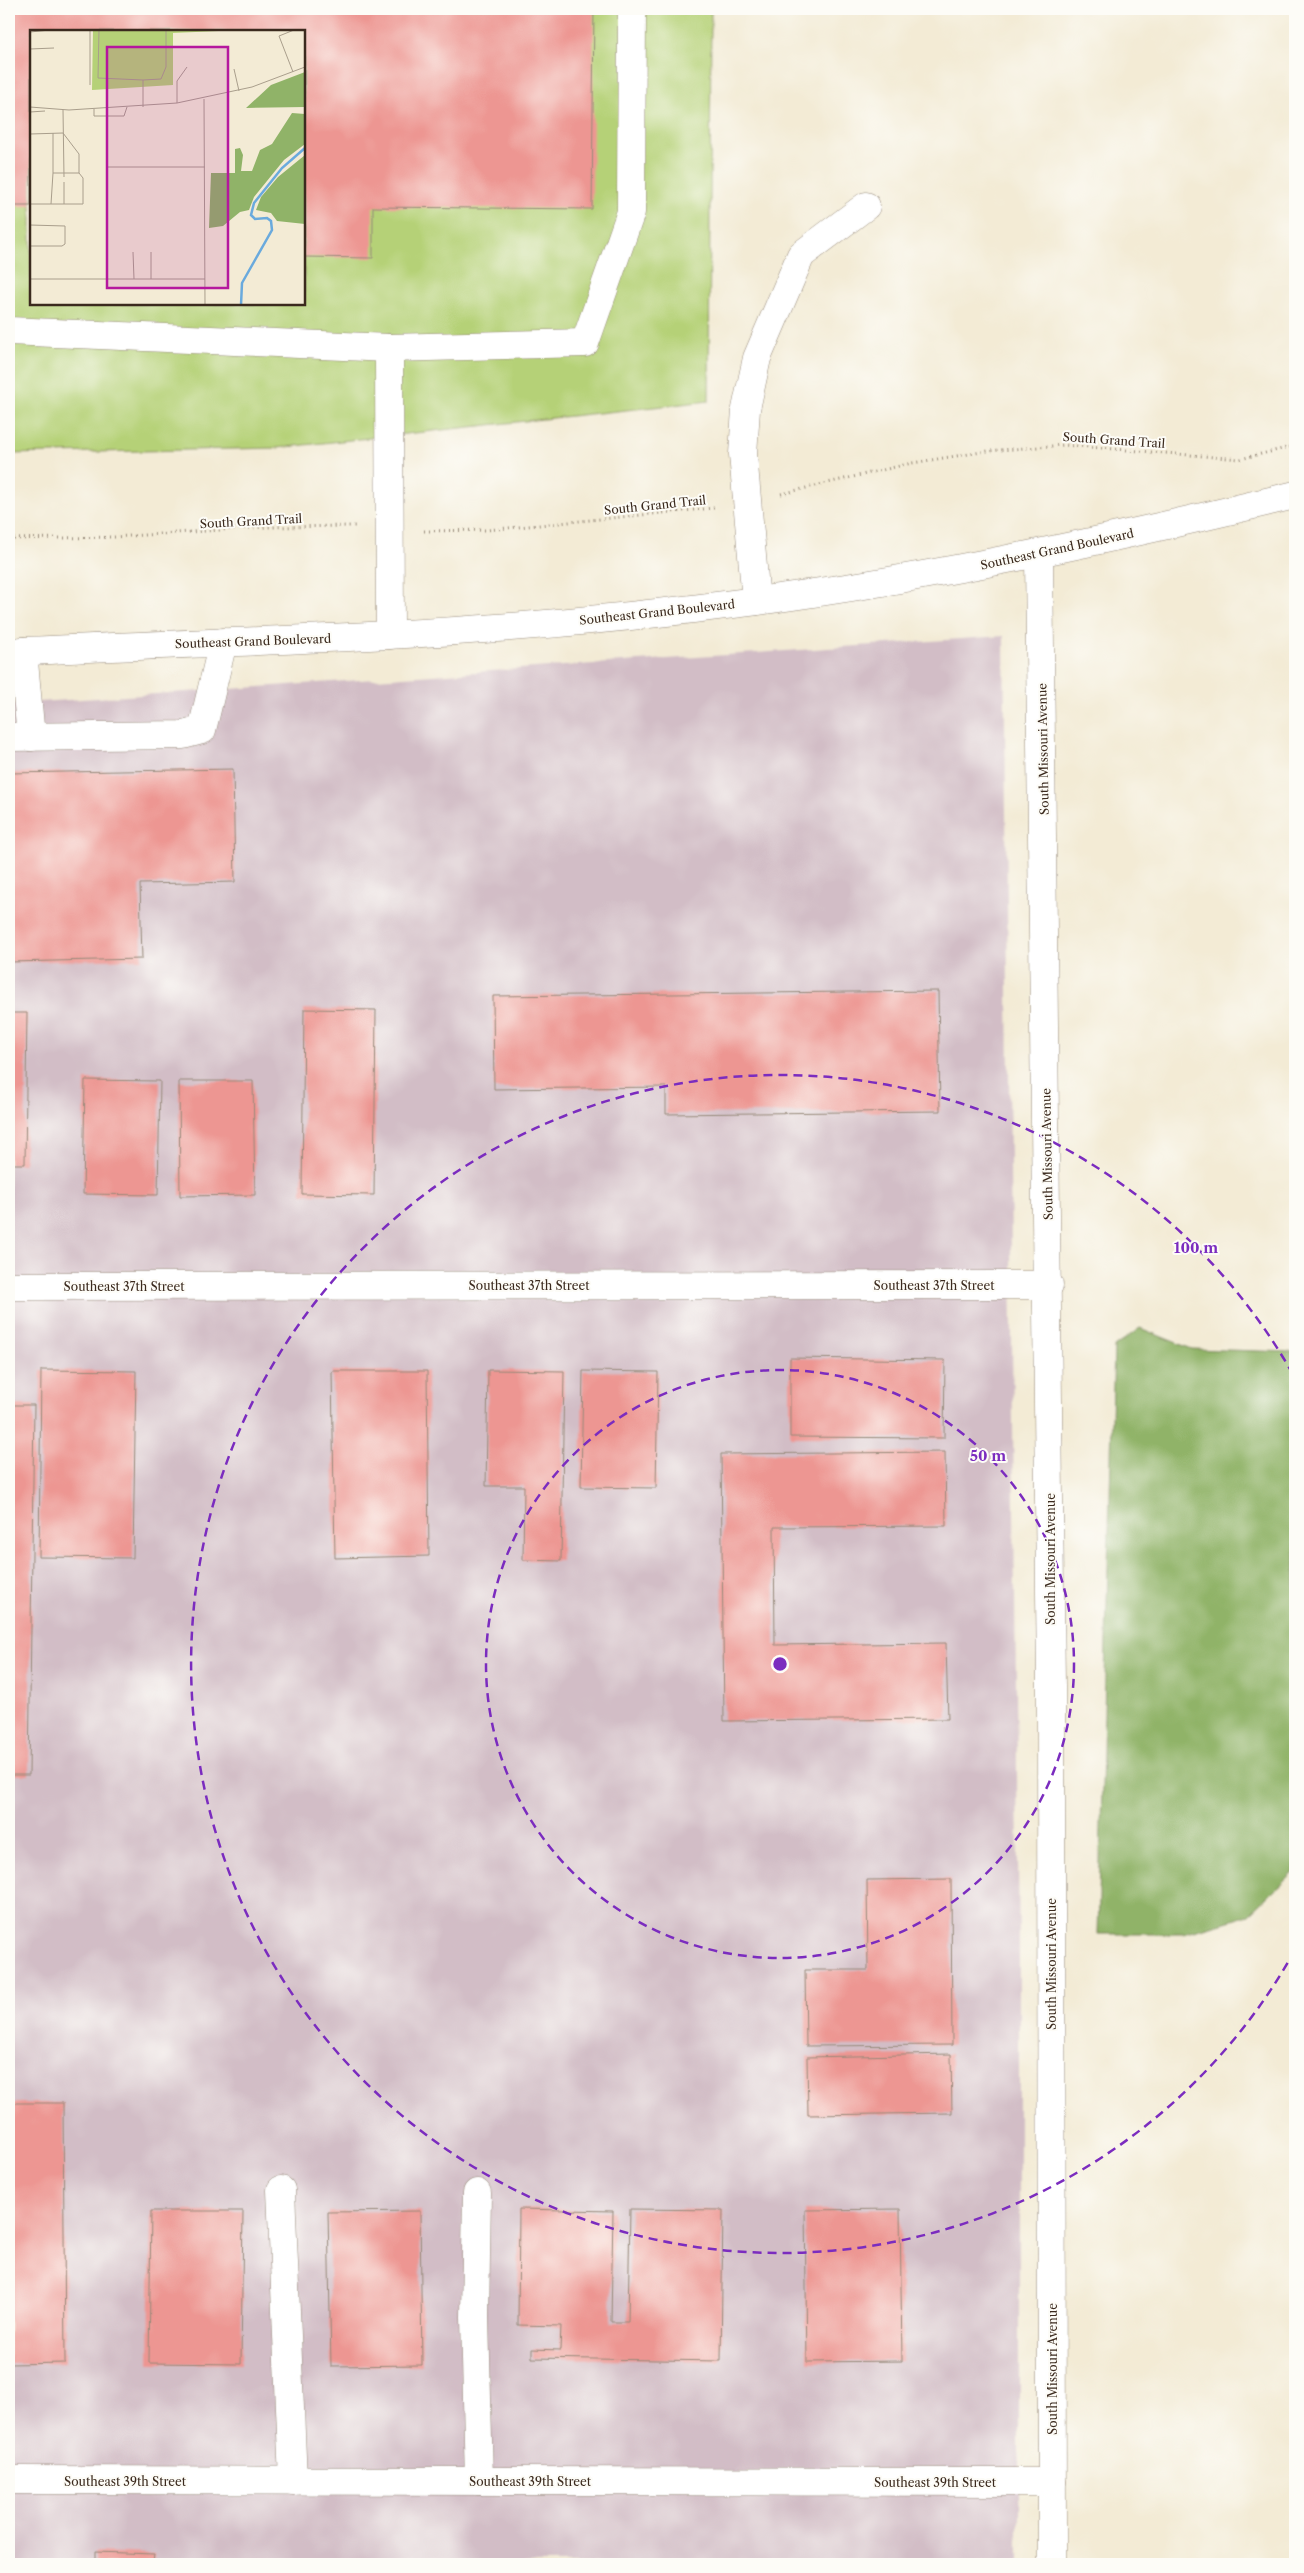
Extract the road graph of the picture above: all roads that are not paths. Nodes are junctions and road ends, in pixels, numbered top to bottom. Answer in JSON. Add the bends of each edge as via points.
{"nodes":[{"id":1,"x":632,"y":9,"type":"edge"},
{"id":2,"x":866,"y":206,"type":"dead end"},
{"id":3,"x":9,"y":331,"type":"edge"},
{"id":4,"x":389,"y":348,"type":"junction"},
{"id":5,"x":1295,"y":496,"type":"edge"},
{"id":6,"x":1039,"y":554,"type":"junction"},
{"id":7,"x":756,"y":601,"type":"junction"},
{"id":8,"x":390,"y":635,"type":"junction"},
{"id":9,"x":223,"y":642,"type":"junction"},
{"id":10,"x":16,"y":651,"type":"edge"},
{"id":11,"x":20,"y":737,"type":"edge"},
{"id":12,"x":1048,"y":1285,"type":"junction"},
{"id":13,"x":9,"y":1286,"type":"edge"},
{"id":14,"x":281,"y":2190,"type":"dead end"},
{"id":15,"x":476,"y":2193,"type":"dead end"},
{"id":16,"x":9,"y":2480,"type":"edge"},
{"id":17,"x":293,"y":2481,"type":"junction"},
{"id":18,"x":479,"y":2481,"type":"junction"},
{"id":19,"x":1052,"y":2482,"type":"junction"},
{"id":20,"x":1052,"y":2564,"type":"edge"}],
"edges":[{"from":1,"to":4,"type":"street","via":[[631,212],[584,343]]},
{"from":2,"to":7,"type":"street","via":[[800,254],[757,358],[746,409],[743,454]]},
{"from":3,"to":4,"type":"street"},
{"from":4,"to":8,"type":"street"},
{"from":5,"to":6,"type":"street","name":"Southeast Grand Boulevard"},
{"from":6,"to":7,"type":"street","name":"Southeast Grand Boulevard","via":[[916,578]]},
{"from":6,"to":12,"type":"street","name":"South Missouri Avenue"},
{"from":7,"to":8,"type":"street","name":"Southeast Grand Boulevard","via":[[560,622]]},
{"from":8,"to":9,"type":"street","name":"Southeast Grand Boulevard"},
{"from":9,"to":10,"type":"street","name":"Southeast Grand Boulevard"},
{"from":9,"to":11,"type":"street","via":[[202,730],[182,735]]},
{"from":10,"to":11,"type":"street"},
{"from":12,"to":13,"type":"street","name":"Southeast 37th Street"},
{"from":12,"to":19,"type":"street","name":"South Missouri Avenue"},
{"from":14,"to":17,"type":"street"},
{"from":15,"to":18,"type":"street"},
{"from":16,"to":17,"type":"street","name":"Southeast 39th Street"},
{"from":17,"to":18,"type":"street","name":"Southeast 39th Street"},
{"from":18,"to":19,"type":"street","name":"Southeast 39th Street"},
{"from":19,"to":20,"type":"street","name":"South Missouri Avenue"}]}
